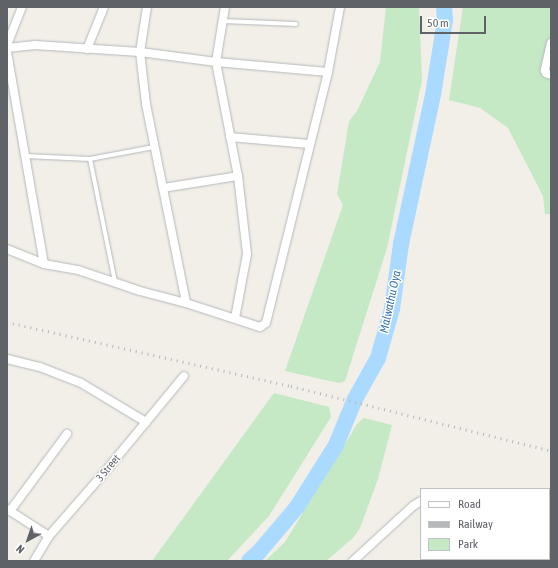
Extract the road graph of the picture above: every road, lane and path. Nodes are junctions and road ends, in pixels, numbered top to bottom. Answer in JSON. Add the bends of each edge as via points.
{"nodes":[{"id":1,"x":22,"y":7,"type":"edge"},
{"id":2,"x":104,"y":7,"type":"edge"},
{"id":3,"x":147,"y":7,"type":"edge"},
{"id":4,"x":225,"y":7,"type":"edge"},
{"id":5,"x":340,"y":7,"type":"edge"},
{"id":6,"x":223,"y":21,"type":"junction"},
{"id":7,"x":296,"y":24,"type":"dead end"},
{"id":8,"x":551,"y":43,"type":"edge"},
{"id":9,"x":7,"y":46,"type":"edge"},
{"id":10,"x":87,"y":49,"type":"junction"},
{"id":11,"x":7,"y":52,"type":"edge"},
{"id":12,"x":140,"y":52,"type":"junction"},
{"id":13,"x":216,"y":62,"type":"junction"},
{"id":14,"x":328,"y":72,"type":"junction"},
{"id":15,"x":551,"y":75,"type":"edge"},
{"id":16,"x":230,"y":137,"type":"junction"},
{"id":17,"x":309,"y":144,"type":"junction"},
{"id":18,"x":155,"y":147,"type":"junction"},
{"id":19,"x":25,"y":156,"type":"junction"},
{"id":20,"x":90,"y":159,"type":"junction"},
{"id":21,"x":238,"y":176,"type":"junction"},
{"id":22,"x":163,"y":188,"type":"junction"},
{"id":23,"x":7,"y":249,"type":"edge"},
{"id":24,"x":44,"y":264,"type":"junction"},
{"id":25,"x":115,"y":282,"type":"junction"},
{"id":26,"x":186,"y":304,"type":"junction"},
{"id":27,"x":235,"y":318,"type":"junction"},
{"id":28,"x":7,"y":359,"type":"edge"},
{"id":29,"x":184,"y":376,"type":"dead end"},
{"id":30,"x":146,"y":422,"type":"junction"},
{"id":31,"x":67,"y":434,"type":"dead end"},
{"id":32,"x":420,"y":502,"type":"edge"},
{"id":33,"x":8,"y":510,"type":"edge"},
{"id":34,"x":49,"y":536,"type":"junction"},
{"id":35,"x":34,"y":561,"type":"edge"},
{"id":36,"x":353,"y":561,"type":"edge"}],
"edges":[{"from":1,"to":9,"type":"street"},
{"from":2,"to":10,"type":"street"},
{"from":3,"to":12,"type":"street"},
{"from":4,"to":6,"type":"street"},
{"from":5,"to":14,"type":"street"},
{"from":6,"to":7,"type":"lane"},
{"from":6,"to":13,"type":"street"},
{"from":8,"to":15,"type":"street","via":[[545,70]]},
{"from":9,"to":10,"type":"street","via":[[35,45]]},
{"from":10,"to":12,"type":"street"},
{"from":11,"to":19,"type":"street"},
{"from":12,"to":13,"type":"street"},
{"from":12,"to":18,"type":"street","via":[[146,104]]},
{"from":13,"to":14,"type":"street"},
{"from":13,"to":16,"type":"street"},
{"from":14,"to":17,"type":"street"},
{"from":16,"to":17,"type":"street"},
{"from":16,"to":21,"type":"street"},
{"from":17,"to":27,"type":"street","via":[[266,323],[260,327]]},
{"from":18,"to":20,"type":"lane"},
{"from":18,"to":22,"type":"street"},
{"from":19,"to":20,"type":"lane"},
{"from":19,"to":24,"type":"street"},
{"from":20,"to":25,"type":"lane"},
{"from":21,"to":22,"type":"street"},
{"from":21,"to":27,"type":"street","via":[[248,254]]},
{"from":22,"to":26,"type":"street"},
{"from":23,"to":24,"type":"street"},
{"from":24,"to":25,"type":"street","via":[[78,270]]},
{"from":25,"to":26,"type":"street"},
{"from":26,"to":27,"type":"street"},
{"from":28,"to":30,"type":"street","via":[[40,367],[81,383]]},
{"from":29,"to":30,"type":"street","name":"3 Street"},
{"from":30,"to":34,"type":"street","name":"3 Street"},
{"from":31,"to":33,"type":"street"},
{"from":32,"to":36,"type":"street"},
{"from":33,"to":34,"type":"street"},
{"from":34,"to":35,"type":"street","name":"3 Street"}]}
